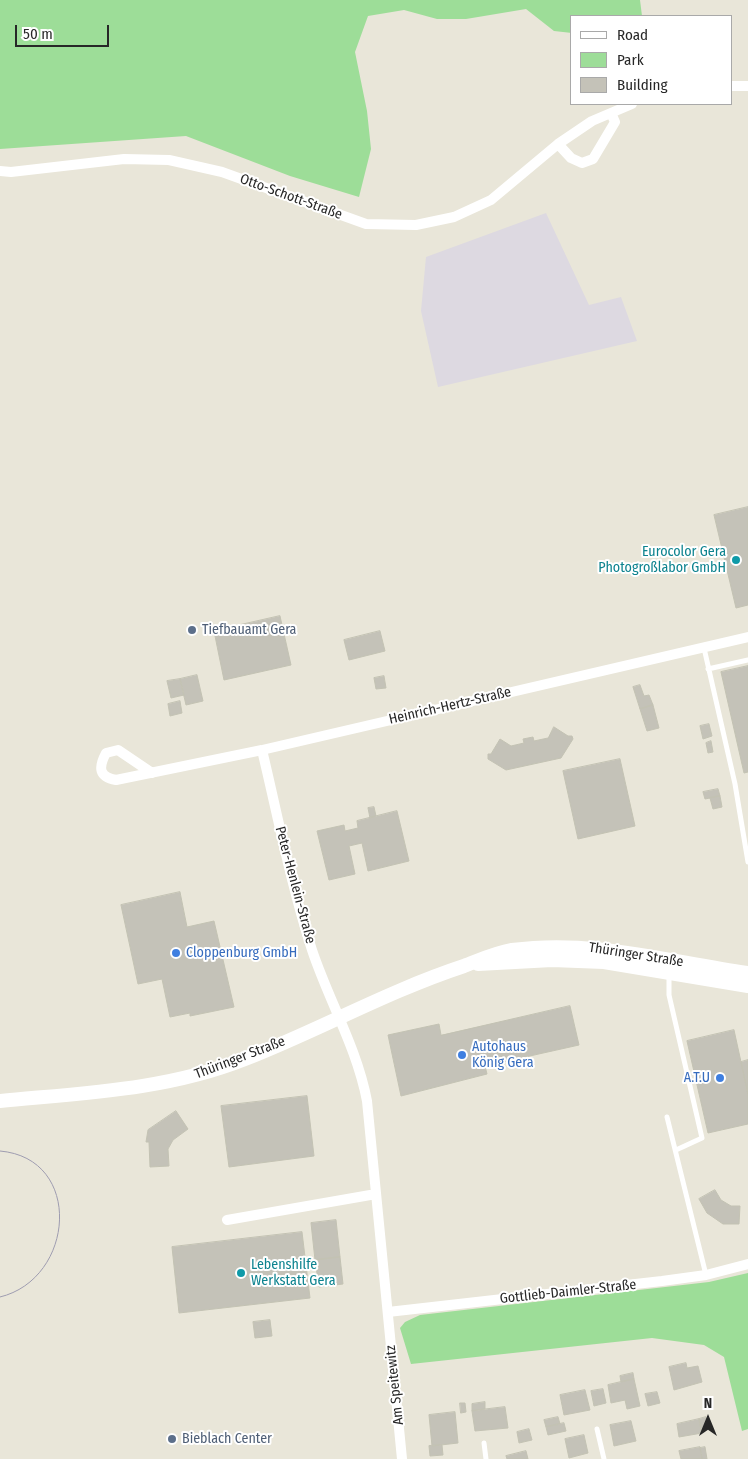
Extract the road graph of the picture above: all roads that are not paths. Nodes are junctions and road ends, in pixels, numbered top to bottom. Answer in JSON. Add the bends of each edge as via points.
{"nodes":[{"id":1,"x":733,"y":86,"type":"edge"},
{"id":2,"x":748,"y":86,"type":"edge"},
{"id":3,"x":630,"y":105,"type":"edge"},
{"id":4,"x":611,"y":113,"type":"junction"},
{"id":5,"x":558,"y":144,"type":"junction"},
{"id":6,"x":0,"y":171,"type":"edge"},
{"id":7,"x":748,"y":637,"type":"edge"},
{"id":8,"x":704,"y":647,"type":"junction"},
{"id":9,"x":748,"y":660,"type":"edge"},
{"id":10,"x":708,"y":669,"type":"junction"},
{"id":11,"x":262,"y":750,"type":"junction"},
{"id":12,"x":152,"y":773,"type":"junction"},
{"id":13,"x":748,"y":862,"type":"edge"},
{"id":14,"x":670,"y":966,"type":"junction"},
{"id":15,"x":748,"y":973,"type":"edge"},
{"id":16,"x":748,"y":986,"type":"edge"},
{"id":17,"x":338,"y":1017,"type":"junction"},
{"id":18,"x":0,"y":1102,"type":"edge"},
{"id":19,"x":668,"y":1117,"type":"dead end"},
{"id":20,"x":676,"y":1150,"type":"junction"},
{"id":21,"x":376,"y":1194,"type":"junction"},
{"id":22,"x":228,"y":1220,"type":"dead end"},
{"id":23,"x":748,"y":1264,"type":"edge"},
{"id":24,"x":706,"y":1275,"type":"junction"},
{"id":25,"x":388,"y":1312,"type":"junction"},
{"id":26,"x":597,"y":1428,"type":"dead end"},
{"id":27,"x":484,"y":1442,"type":"dead end"},
{"id":28,"x":402,"y":1459,"type":"edge"},
{"id":29,"x":486,"y":1459,"type":"edge"},
{"id":30,"x":604,"y":1459,"type":"edge"}],
"edges":[{"from":1,"to":2,"type":"street"},
{"from":3,"to":4,"type":"street","name":"Otto-Schott-Straße"},
{"from":4,"to":5,"type":"street","name":"Otto-Schott-Straße","via":[[592,121]]},
{"from":4,"to":5,"type":"street","via":[[615,122],[593,159],[582,163],[571,158]]},
{"from":5,"to":6,"type":"street","name":"Otto-Schott-Straße","via":[[491,200],[454,217],[416,224],[366,224],[222,172],[169,160],[124,159]]},
{"from":7,"to":8,"type":"street","name":"Heinrich-Hertz-Straße"},
{"from":8,"to":10,"type":"lane"},
{"from":8,"to":11,"type":"street","name":"Heinrich-Hertz-Straße"},
{"from":9,"to":10,"type":"lane"},
{"from":10,"to":13,"type":"lane","via":[[735,784]]},
{"from":11,"to":12,"type":"street","name":"Heinrich-Hertz-Straße"},
{"from":11,"to":17,"type":"street","name":"Peter-Henlein-Straße","via":[[309,938]]},
{"from":12,"to":12,"type":"street","name":"Heinrich-Hertz-Straße","via":[[118,750],[106,753],[101,763],[101,772],[111,779]]},
{"from":14,"to":15,"type":"main road","name":"Thüringer Straße"},
{"from":14,"to":16,"type":"main road","name":"Thüringer Straße"},
{"from":14,"to":17,"type":"main road","name":"Thüringer Straße","via":[[576,960],[467,965],[420,981]]},
{"from":14,"to":20,"type":"lane","via":[[669,995],[702,1138]]},
{"from":17,"to":18,"type":"main road","name":"Thüringer Straße","via":[[244,1060],[190,1077],[128,1089]]},
{"from":17,"to":21,"type":"street","name":"Peter-Henlein-Straße","via":[[364,1082]]},
{"from":19,"to":20,"type":"lane"},
{"from":20,"to":24,"type":"lane"},
{"from":21,"to":22,"type":"street"},
{"from":21,"to":25,"type":"street","name":"Am Speitewitz"},
{"from":23,"to":24,"type":"street","name":"Gottlieb-Daimler-Straße"},
{"from":24,"to":25,"type":"street","name":"Gottlieb-Daimler-Straße"},
{"from":25,"to":28,"type":"street","name":"Am Speitewitz"},
{"from":26,"to":30,"type":"lane"},
{"from":27,"to":29,"type":"lane"}]}
